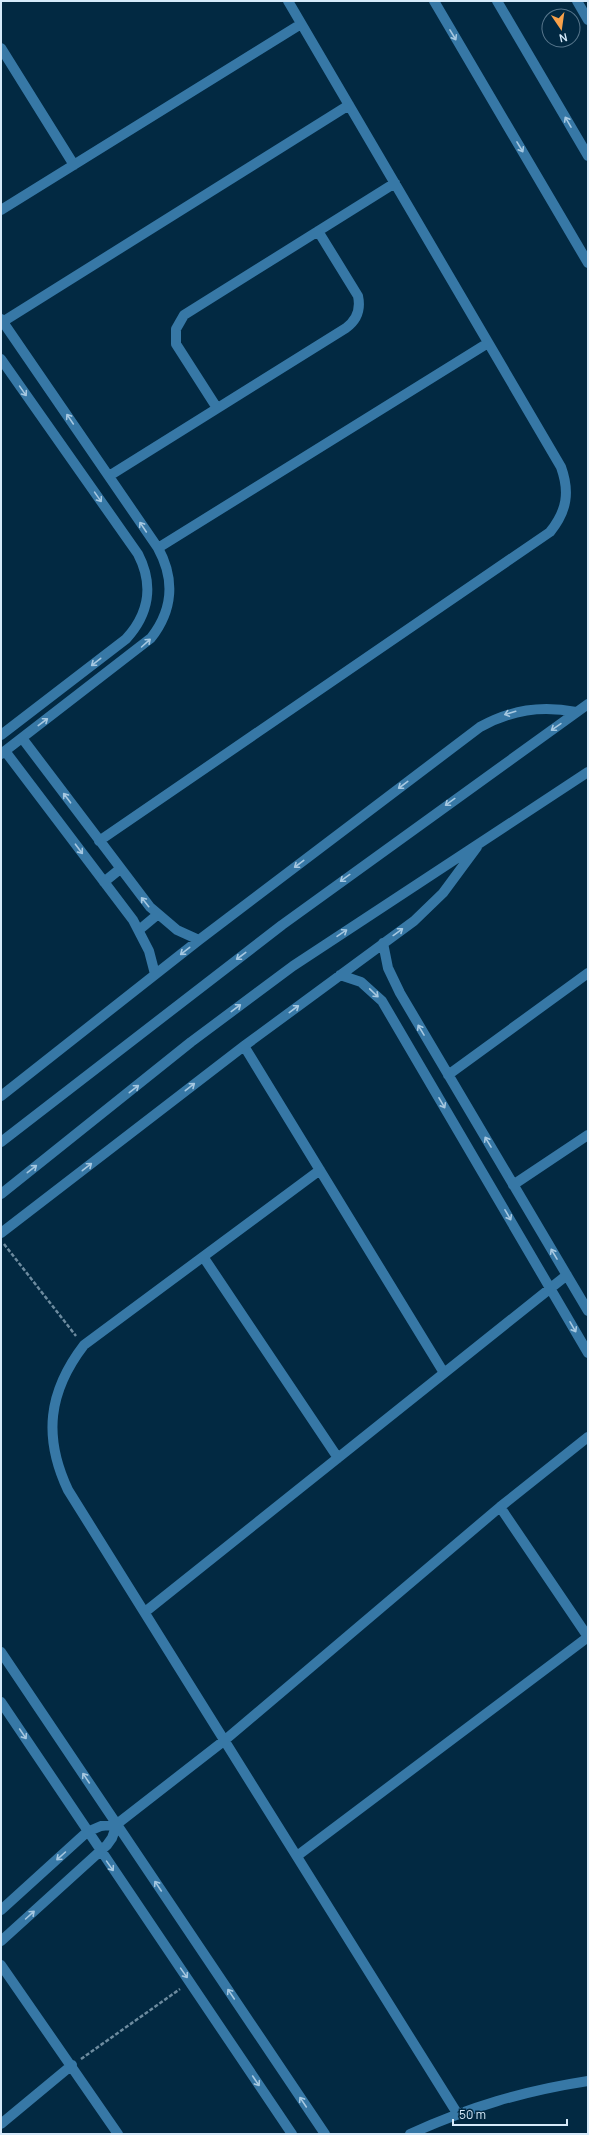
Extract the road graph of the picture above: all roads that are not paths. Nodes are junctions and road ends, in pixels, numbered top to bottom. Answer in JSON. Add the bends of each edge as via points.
{"nodes":[{"id":1,"x":288,"y":1,"type":"edge"},
{"id":2,"x":434,"y":1,"type":"edge"},
{"id":3,"x":497,"y":1,"type":"edge"},
{"id":4,"x":577,"y":1,"type":"edge"},
{"id":5,"x":588,"y":20,"type":"edge"},
{"id":6,"x":301,"y":24,"type":"junction"},
{"id":7,"x":1,"y":48,"type":"edge"},
{"id":8,"x":349,"y":105,"type":"junction"},
{"id":9,"x":588,"y":156,"type":"edge"},
{"id":10,"x":74,"y":165,"type":"junction"},
{"id":11,"x":395,"y":183,"type":"junction"},
{"id":12,"x":1,"y":210,"type":"edge"},
{"id":13,"x":318,"y":231,"type":"junction"},
{"id":14,"x":588,"y":263,"type":"edge"},
{"id":15,"x":2,"y":320,"type":"edge"},
{"id":16,"x":488,"y":343,"type":"junction"},
{"id":17,"x":1,"y":359,"type":"edge"},
{"id":18,"x":217,"y":408,"type":"junction"},
{"id":19,"x":109,"y":476,"type":"junction"},
{"id":20,"x":158,"y":548,"type":"junction"},
{"id":21,"x":588,"y":704,"type":"edge"},
{"id":22,"x":576,"y":712,"type":"junction"},
{"id":23,"x":19,"y":722,"type":"junction"},
{"id":24,"x":1,"y":735,"type":"edge"},
{"id":25,"x":25,"y":736,"type":"junction"},
{"id":26,"x":3,"y":753,"type":"edge"},
{"id":27,"x":588,"y":772,"type":"edge"},
{"id":28,"x":583,"y":778,"type":"edge"},
{"id":29,"x":100,"y":841,"type":"junction"},
{"id":30,"x":479,"y":844,"type":"junction"},
{"id":31,"x":120,"y":869,"type":"junction"},
{"id":32,"x":104,"y":882,"type":"junction"},
{"id":33,"x":157,"y":915,"type":"junction"},
{"id":34,"x":139,"y":930,"type":"junction"},
{"id":35,"x":199,"y":940,"type":"junction"},
{"id":36,"x":383,"y":943,"type":"junction"},
{"id":37,"x":588,"y":973,"type":"edge"},
{"id":38,"x":156,"y":974,"type":"junction"},
{"id":39,"x":340,"y":975,"type":"junction"},
{"id":40,"x":244,"y":1046,"type":"junction"},
{"id":41,"x":448,"y":1075,"type":"junction"},
{"id":42,"x":1,"y":1096,"type":"edge"},
{"id":43,"x":588,"y":1135,"type":"edge"},
{"id":44,"x":1,"y":1142,"type":"edge"},
{"id":45,"x":320,"y":1170,"type":"junction"},
{"id":46,"x":513,"y":1185,"type":"junction"},
{"id":47,"x":1,"y":1194,"type":"edge"},
{"id":48,"x":1,"y":1233,"type":"edge"},
{"id":49,"x":204,"y":1258,"type":"junction"},
{"id":50,"x":567,"y":1275,"type":"junction"},
{"id":51,"x":550,"y":1288,"type":"junction"},
{"id":52,"x":588,"y":1311,"type":"edge"},
{"id":53,"x":588,"y":1353,"type":"edge"},
{"id":54,"x":444,"y":1373,"type":"junction"},
{"id":55,"x":588,"y":1437,"type":"edge"},
{"id":56,"x":338,"y":1458,"type":"junction"},
{"id":57,"x":500,"y":1507,"type":"junction"},
{"id":58,"x":145,"y":1612,"type":"junction"},
{"id":59,"x":1,"y":1652,"type":"edge"},
{"id":60,"x":1,"y":1702,"type":"edge"},
{"id":61,"x":225,"y":1740,"type":"junction"},
{"id":62,"x":116,"y":1824,"type":"junction"},
{"id":63,"x":87,"y":1832,"type":"junction"},
{"id":64,"x":100,"y":1851,"type":"junction"},
{"id":65,"x":297,"y":1856,"type":"junction"},
{"id":66,"x":1,"y":1910,"type":"edge"},
{"id":67,"x":1,"y":1941,"type":"edge"},
{"id":68,"x":1,"y":1965,"type":"edge"},
{"id":69,"x":72,"y":2066,"type":"junction"},
{"id":70,"x":588,"y":2079,"type":"edge"},
{"id":71,"x":457,"y":2113,"type":"junction"},
{"id":72,"x":1,"y":2124,"type":"edge"},
{"id":73,"x":118,"y":2134,"type":"edge"},
{"id":74,"x":292,"y":2134,"type":"edge"},
{"id":75,"x":325,"y":2134,"type":"edge"},
{"id":76,"x":410,"y":2134,"type":"edge"}],
"edges":[{"from":1,"to":6,"type":"street"},
{"from":2,"to":14,"type":"street","one_way":true},
{"from":9,"to":3,"type":"street","one_way":true},
{"from":4,"to":5,"type":"street"},
{"from":6,"to":8,"type":"street"},
{"from":6,"to":10,"type":"street"},
{"from":7,"to":10,"type":"street"},
{"from":8,"to":11,"type":"street"},
{"from":8,"to":15,"type":"street"},
{"from":10,"to":12,"type":"street"},
{"from":11,"to":13,"type":"street"},
{"from":11,"to":16,"type":"street"},
{"from":13,"to":18,"type":"street","via":[[358,296],[359,308],[355,320]]},
{"from":13,"to":18,"type":"street","via":[[190,310],[179,321],[176,336],[179,351]]},
{"from":19,"to":15,"type":"street","one_way":true},
{"from":16,"to":20,"type":"street"},
{"from":16,"to":29,"type":"street","via":[[561,467],[566,480],[567,494],[560,521],[550,532]]},
{"from":17,"to":23,"type":"street","one_way":true,"via":[[138,554],[145,570],[148,587],[148,599],[140,621],[126,639]]},
{"from":18,"to":19,"type":"street"},
{"from":20,"to":19,"type":"street","one_way":true},
{"from":25,"to":20,"type":"street","one_way":true,"via":[[142,646],[158,628],[168,606],[170,588],[168,570]]},
{"from":21,"to":22,"type":"street"},
{"from":22,"to":35,"type":"street","one_way":true,"via":[[534,708],[506,715],[480,727]]},
{"from":22,"to":44,"type":"street","one_way":true,"via":[[276,929]]},
{"from":23,"to":24,"type":"street"},
{"from":23,"to":25,"type":"street"},
{"from":25,"to":26,"type":"street"},
{"from":29,"to":25,"type":"street","one_way":true},
{"from":26,"to":32,"type":"street","one_way":true},
{"from":27,"to":28,"type":"street"},
{"from":28,"to":30,"type":"street"},
{"from":29,"to":31,"type":"street"},
{"from":36,"to":30,"type":"street","one_way":true,"via":[[414,921],[443,893]]},
{"from":47,"to":30,"type":"street","one_way":true,"via":[[254,994]]},
{"from":31,"to":32,"type":"street"},
{"from":33,"to":31,"type":"street","one_way":true},
{"from":32,"to":34,"type":"street"},
{"from":33,"to":34,"type":"street"},
{"from":33,"to":35,"type":"street","via":[[177,930]]},
{"from":34,"to":38,"type":"street"},
{"from":35,"to":38,"type":"street","one_way":true},
{"from":36,"to":39,"type":"street"},
{"from":41,"to":36,"type":"street","one_way":true,"via":[[393,981]]},
{"from":37,"to":41,"type":"street"},
{"from":38,"to":42,"type":"street"},
{"from":40,"to":39,"type":"street","one_way":true},
{"from":39,"to":51,"type":"street","one_way":true,"via":[[361,982],[382,1001]]},
{"from":40,"to":45,"type":"street"},
{"from":48,"to":40,"type":"street","one_way":true},
{"from":46,"to":41,"type":"street","one_way":true},
{"from":43,"to":46,"type":"street"},
{"from":45,"to":49,"type":"street"},
{"from":45,"to":54,"type":"street"},
{"from":50,"to":46,"type":"street","one_way":true},
{"from":49,"to":56,"type":"street"},
{"from":49,"to":58,"type":"street","via":[[84,1345],[63,1378],[56,1396],[52,1428],[54,1454],[60,1473],[68,1490]]},
{"from":50,"to":51,"type":"street"},
{"from":50,"to":52,"type":"street"},
{"from":51,"to":53,"type":"street","one_way":true},
{"from":51,"to":54,"type":"street"},
{"from":54,"to":56,"type":"street"},
{"from":55,"to":57,"type":"street"},
{"from":56,"to":58,"type":"street"},
{"from":57,"to":61,"type":"street"},
{"from":57,"to":65,"type":"street","via":[[588,1637]]},
{"from":58,"to":61,"type":"street"},
{"from":62,"to":59,"type":"street","one_way":true},
{"from":60,"to":63,"type":"street","one_way":true},
{"from":61,"to":62,"type":"street"},
{"from":61,"to":65,"type":"street"},
{"from":62,"to":63,"type":"street"},
{"from":62,"to":64,"type":"street","via":[[112,1838]]},
{"from":75,"to":62,"type":"street","one_way":true},
{"from":63,"to":64,"type":"street"},
{"from":63,"to":66,"type":"street","one_way":true},
{"from":67,"to":64,"type":"street","one_way":true},
{"from":64,"to":74,"type":"street","one_way":true},
{"from":65,"to":71,"type":"street"},
{"from":68,"to":69,"type":"street"},
{"from":69,"to":72,"type":"street"},
{"from":69,"to":73,"type":"street"},
{"from":70,"to":71,"type":"street","via":[[521,2093]]},
{"from":71,"to":76,"type":"street"}]}
